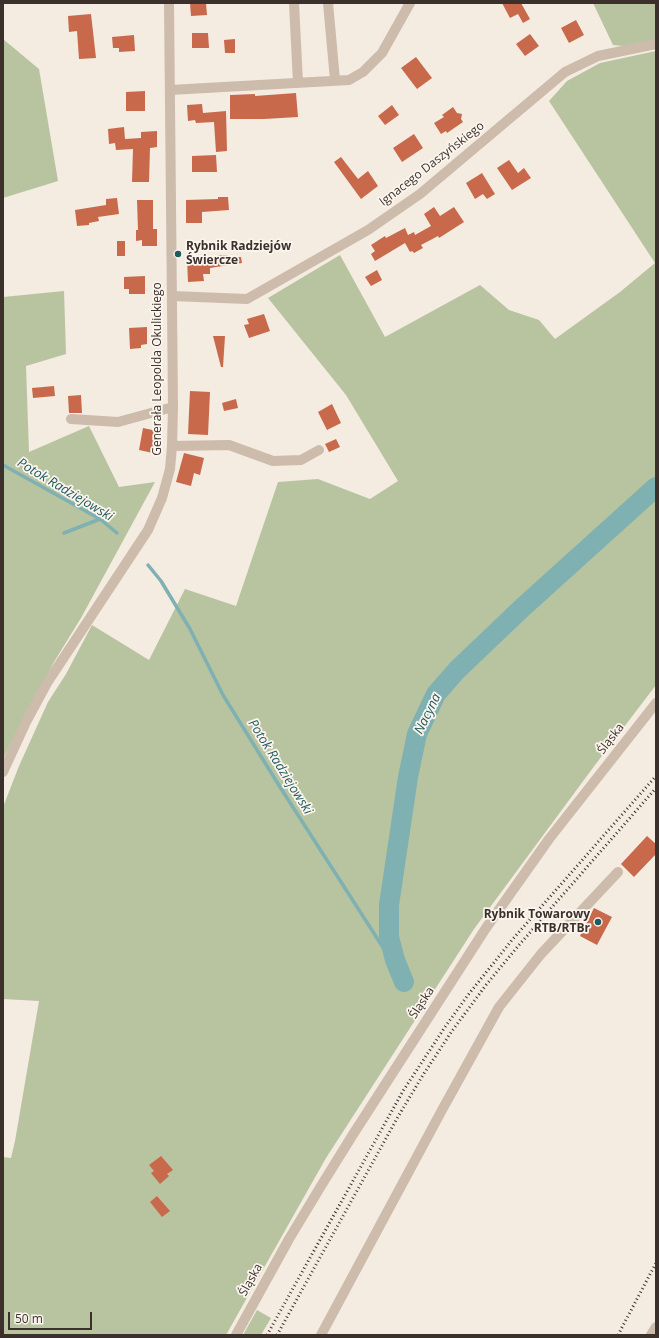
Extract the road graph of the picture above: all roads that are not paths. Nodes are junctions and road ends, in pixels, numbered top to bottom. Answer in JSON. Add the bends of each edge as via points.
{"nodes":[{"id":1,"x":168,"y":3,"type":"edge"},
{"id":2,"x":294,"y":3,"type":"edge"},
{"id":3,"x":328,"y":3,"type":"edge"},
{"id":4,"x":410,"y":3,"type":"edge"},
{"id":5,"x":656,"y":44,"type":"edge"},
{"id":6,"x":336,"y":80,"type":"junction"},
{"id":7,"x":298,"y":83,"type":"junction"},
{"id":8,"x":170,"y":90,"type":"junction"},
{"id":9,"x":172,"y":296,"type":"junction"},
{"id":10,"x":173,"y":407,"type":"junction"},
{"id":11,"x":71,"y":419,"type":"dead end"},
{"id":12,"x":172,"y":446,"type":"junction"},
{"id":13,"x":319,"y":450,"type":"dead end"},
{"id":14,"x":656,"y":703,"type":"edge"},
{"id":15,"x":3,"y":772,"type":"edge"},
{"id":16,"x":618,"y":872,"type":"dead end"},
{"id":17,"x":656,"y":1327,"type":"edge"},
{"id":18,"x":236,"y":1335,"type":"edge"},
{"id":19,"x":321,"y":1335,"type":"edge"},
{"id":20,"x":651,"y":1335,"type":"edge"}],
"edges":[{"from":1,"to":8,"type":"street","name":"Generała Leopolda Okulickiego"},
{"from":2,"to":7,"type":"street"},
{"from":3,"to":6,"type":"street"},
{"from":4,"to":6,"type":"street","via":[[382,53],[363,72],[349,80]]},
{"from":5,"to":9,"type":"street","name":"Ignacego Daszyńskiego","via":[[598,56],[565,72],[420,194],[368,230],[247,299]]},
{"from":6,"to":7,"type":"street"},
{"from":7,"to":8,"type":"street"},
{"from":8,"to":9,"type":"street","name":"Generała Leopolda Okulickiego"},
{"from":9,"to":10,"type":"street","name":"Generała Leopolda Okulickiego"},
{"from":10,"to":11,"type":"street","via":[[118,422]]},
{"from":10,"to":12,"type":"street","name":"Generała Leopolda Okulickiego"},
{"from":12,"to":13,"type":"street","via":[[229,445],[273,461],[301,460]]},
{"from":12,"to":15,"type":"street","name":"Generała Leopolda Okulickiego","via":[[166,483],[150,526],[47,683]]},
{"from":14,"to":18,"type":"street","name":"Śląska","via":[[549,839],[489,923],[324,1180]]},
{"from":16,"to":19,"type":"street","via":[[541,954],[499,1007]]},
{"from":17,"to":20,"type":"street"}]}
